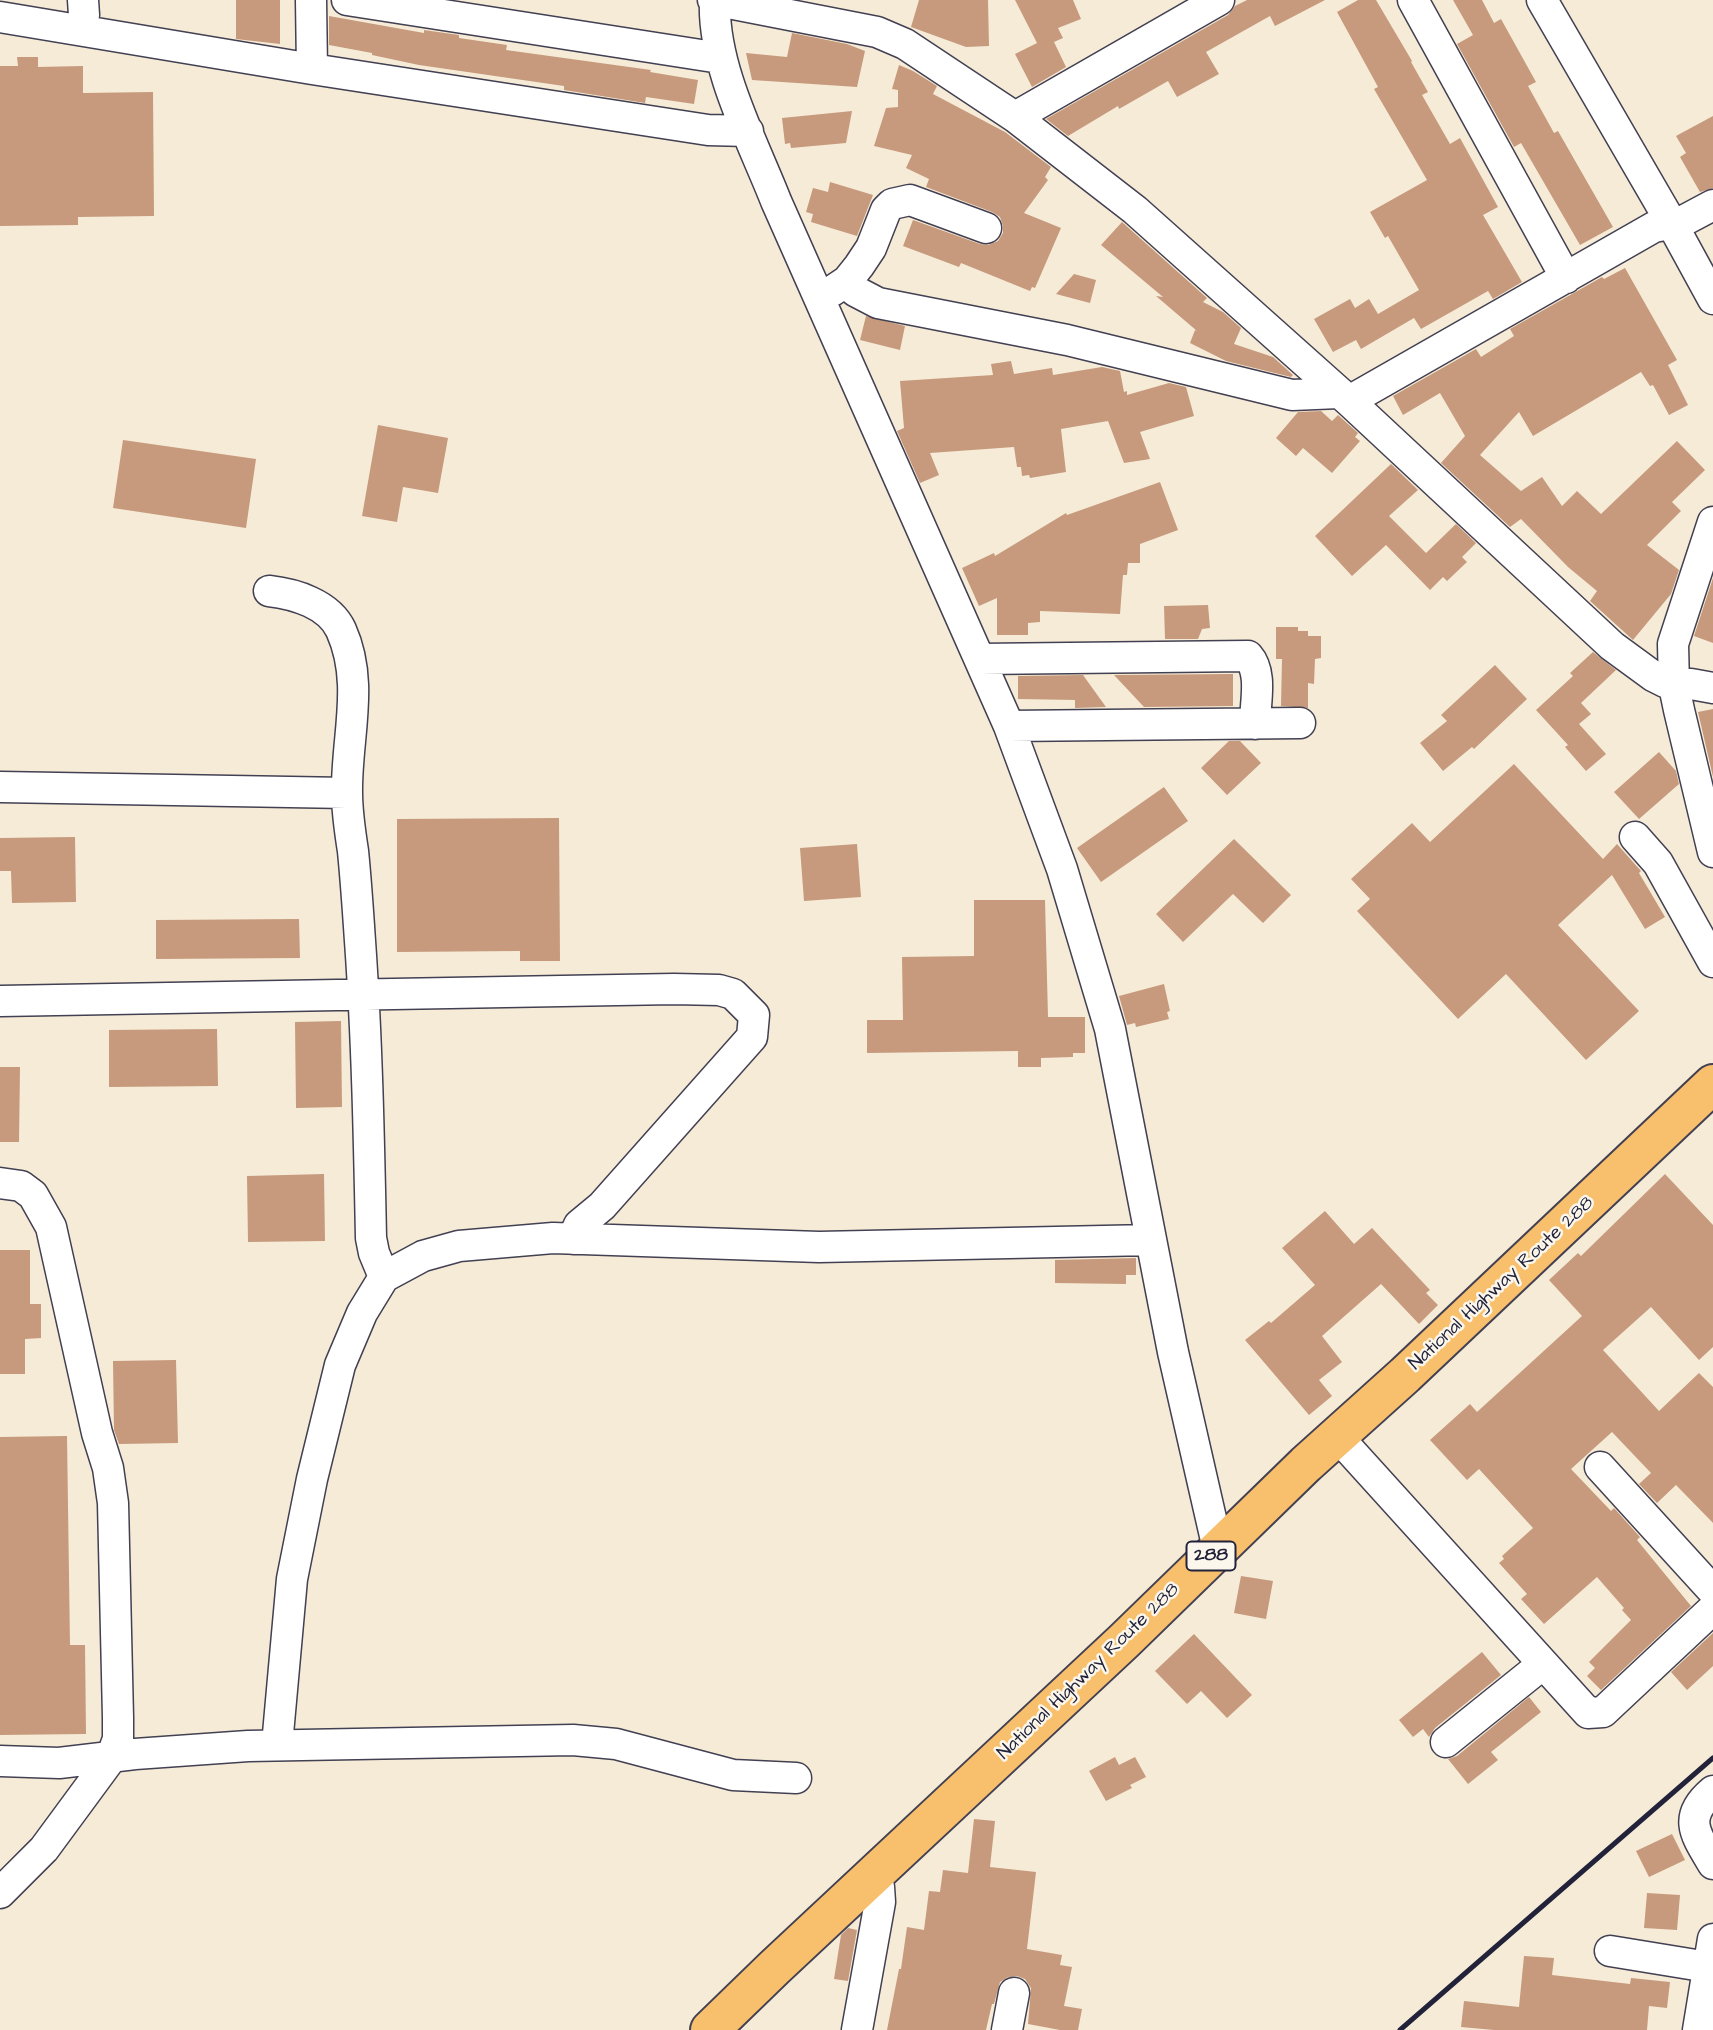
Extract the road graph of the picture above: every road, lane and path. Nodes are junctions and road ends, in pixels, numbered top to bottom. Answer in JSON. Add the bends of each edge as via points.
{"nodes":[{"id":1,"x":311,"y":0,"type":"edge"},
{"id":2,"x":347,"y":0,"type":"edge"},
{"id":3,"x":714,"y":0,"type":"edge"},
{"id":4,"x":1219,"y":0,"type":"edge"},
{"id":5,"x":1413,"y":0,"type":"edge"},
{"id":6,"x":1542,"y":0,"type":"edge"},
{"id":7,"x":0,"y":17,"type":"edge"},
{"id":8,"x":720,"y":58,"type":"junction"},
{"id":9,"x":312,"y":69,"type":"junction"},
{"id":10,"x":1015,"y":117,"type":"junction"},
{"id":11,"x":748,"y":131,"type":"junction"},
{"id":12,"x":1713,"y":205,"type":"edge"},
{"id":13,"x":1672,"y":223,"type":"junction"},
{"id":14,"x":986,"y":228,"type":"dead end"},
{"id":15,"x":1566,"y":278,"type":"junction"},
{"id":16,"x":847,"y":281,"type":"junction"},
{"id":17,"x":819,"y":298,"type":"junction"},
{"id":18,"x":1713,"y":299,"type":"edge"},
{"id":19,"x":1344,"y":397,"type":"junction"},
{"id":20,"x":1713,"y":522,"type":"edge"},
{"id":21,"x":269,"y":591,"type":"dead end"},
{"id":22,"x":980,"y":659,"type":"junction"},
{"id":23,"x":1674,"y":686,"type":"junction"},
{"id":24,"x":1713,"y":688,"type":"edge"},
{"id":25,"x":1300,"y":723,"type":"dead end"},
{"id":26,"x":1255,"y":724,"type":"junction"},
{"id":27,"x":1009,"y":726,"type":"junction"},
{"id":28,"x":0,"y":787,"type":"edge"},
{"id":29,"x":347,"y":793,"type":"junction"},
{"id":30,"x":1635,"y":837,"type":"dead end"},
{"id":31,"x":1713,"y":852,"type":"edge"},
{"id":32,"x":1713,"y":962,"type":"edge"},
{"id":33,"x":364,"y":994,"type":"junction"},
{"id":34,"x":0,"y":1001,"type":"edge"},
{"id":35,"x":1713,"y":1084,"type":"edge"},
{"id":36,"x":0,"y":1183,"type":"edge"},
{"id":37,"x":573,"y":1239,"type":"junction"},
{"id":38,"x":1151,"y":1240,"type":"junction"},
{"id":39,"x":384,"y":1277,"type":"junction"},
{"id":40,"x":1337,"y":1436,"type":"junction"},
{"id":41,"x":1600,"y":1467,"type":"dead end"},
{"id":42,"x":1218,"y":1549,"type":"junction"},
{"id":43,"x":1713,"y":1591,"type":"edge"},
{"id":44,"x":1713,"y":1609,"type":"edge"},
{"id":45,"x":1543,"y":1664,"type":"junction"},
{"id":46,"x":1446,"y":1742,"type":"dead end"},
{"id":47,"x":277,"y":1745,"type":"junction"},
{"id":48,"x":111,"y":1758,"type":"junction"},
{"id":49,"x":0,"y":1761,"type":"edge"},
{"id":50,"x":796,"y":1778,"type":"dead end"},
{"id":51,"x":1713,"y":1791,"type":"edge"},
{"id":52,"x":1713,"y":1864,"type":"edge"},
{"id":53,"x":874,"y":1876,"type":"junction"},
{"id":54,"x":0,"y":1893,"type":"edge"},
{"id":55,"x":1609,"y":1951,"type":"dead end"},
{"id":56,"x":1711,"y":1953,"type":"edge"},
{"id":57,"x":1014,"y":1993,"type":"dead end"},
{"id":58,"x":710,"y":2030,"type":"edge"},
{"id":59,"x":857,"y":2030,"type":"edge"},
{"id":60,"x":1007,"y":2030,"type":"edge"},
{"id":61,"x":1698,"y":2030,"type":"edge"}],
"edges":[{"from":1,"to":9,"type":"street"},
{"from":2,"to":8,"type":"street"},
{"from":3,"to":8,"type":"street"},
{"from":3,"to":10,"type":"street","via":[[877,32],[905,44]]},
{"from":4,"to":10,"type":"street"},
{"from":5,"to":15,"type":"street"},
{"from":6,"to":13,"type":"street"},
{"from":7,"to":9,"type":"street"},
{"from":8,"to":11,"type":"street"},
{"from":9,"to":11,"type":"street","via":[[708,130]]},
{"from":10,"to":19,"type":"street","via":[[1135,210]]},
{"from":11,"to":17,"type":"street"},
{"from":12,"to":13,"type":"street"},
{"from":13,"to":15,"type":"street","via":[[1654,228]]},
{"from":13,"to":18,"type":"street"},
{"from":14,"to":16,"type":"street","via":[[911,200],[892,204],[871,248]]},
{"from":15,"to":19,"type":"street"},
{"from":16,"to":17,"type":"street"},
{"from":16,"to":19,"type":"street","via":[[878,303],[1067,341],[1292,395]]},
{"from":17,"to":22,"type":"street"},
{"from":19,"to":23,"type":"street","via":[[1612,646]]},
{"from":20,"to":23,"type":"street","via":[[1673,644]]},
{"from":21,"to":29,"type":"street","via":[[315,604],[341,630],[354,696]]},
{"from":22,"to":26,"type":"street","via":[[1248,656],[1257,673]]},
{"from":22,"to":27,"type":"street"},
{"from":23,"to":24,"type":"street"},
{"from":23,"to":31,"type":"street"},
{"from":25,"to":26,"type":"street"},
{"from":26,"to":27,"type":"street"},
{"from":27,"to":38,"type":"street","via":[[1062,869],[1110,1029]]},
{"from":28,"to":29,"type":"street"},
{"from":29,"to":33,"type":"street"},
{"from":30,"to":32,"type":"street","via":[[1658,863]]},
{"from":33,"to":34,"type":"street"},
{"from":33,"to":37,"type":"street","via":[[719,990],[733,994],[754,1016],[752,1037],[602,1206],[579,1225]]},
{"from":33,"to":39,"type":"street","via":[[371,1238]]},
{"from":35,"to":40,"type":"highway","name":"National Highway Route 288","number":"288"},
{"from":36,"to":48,"type":"street","via":[[21,1186],[33,1195],[51,1227],[108,1468],[113,1503],[118,1718],[118,1739]]},
{"from":37,"to":38,"type":"street","via":[[819,1247]]},
{"from":37,"to":39,"type":"street","via":[[459,1246],[423,1256]]},
{"from":38,"to":42,"type":"street"},
{"from":39,"to":47,"type":"street","via":[[362,1313],[340,1365],[312,1479],[292,1579]]},
{"from":40,"to":42,"type":"highway","name":"National Highway Route 288","number":"288"},
{"from":40,"to":45,"type":"street"},
{"from":41,"to":43,"type":"street"},
{"from":42,"to":53,"type":"highway","name":"National Highway Route 288","number":"288"},
{"from":44,"to":45,"type":"street","via":[[1602,1712],[1588,1713]]},
{"from":45,"to":46,"type":"street"},
{"from":47,"to":48,"type":"street"},
{"from":47,"to":50,"type":"street","via":[[573,1740],[616,1744],[733,1775]]},
{"from":48,"to":49,"type":"street","via":[[59,1763]]},
{"from":48,"to":54,"type":"street","via":[[44,1849]]},
{"from":51,"to":52,"type":"street","via":[[1694,1813],[1701,1844]]},
{"from":53,"to":58,"type":"highway","name":"National Highway Route 288","number":"288"},
{"from":53,"to":59,"type":"street","via":[[880,1902]]},
{"from":55,"to":56,"type":"street"},
{"from":56,"to":61,"type":"street"},
{"from":57,"to":60,"type":"street"}]}
